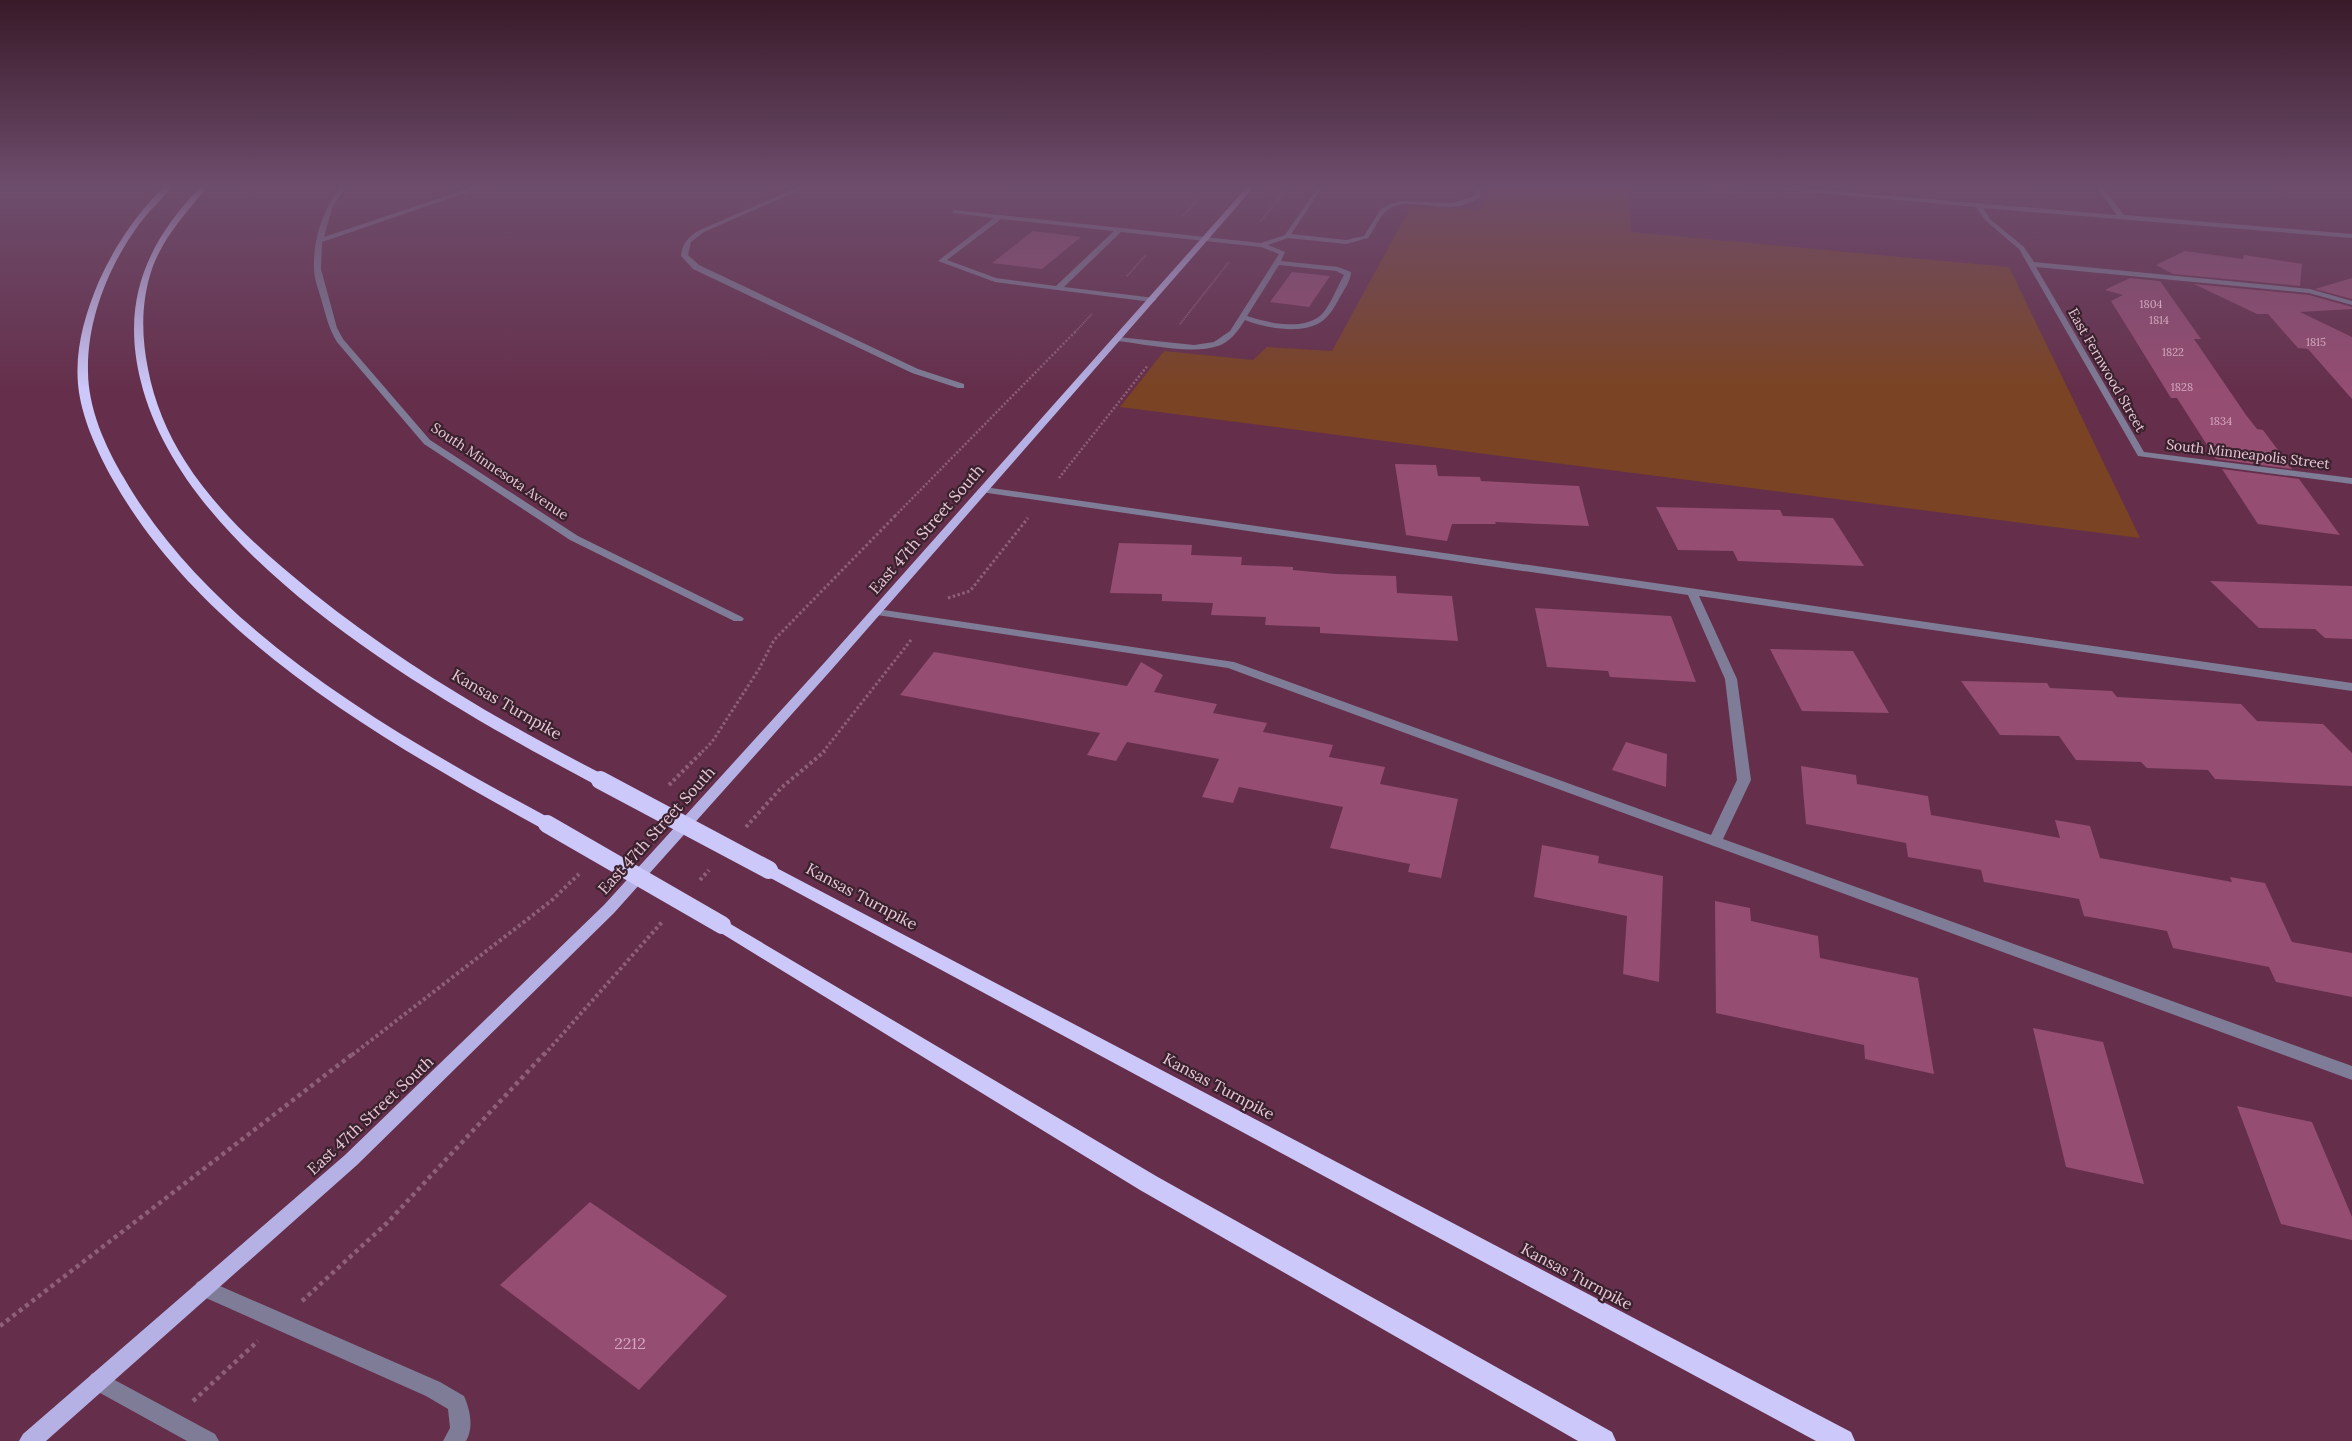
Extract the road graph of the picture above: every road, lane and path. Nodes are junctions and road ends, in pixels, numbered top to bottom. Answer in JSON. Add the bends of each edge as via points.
{"nodes":[{"id":1,"x":116,"y":254,"type":"edge"},
{"id":2,"x":153,"y":254,"type":"edge"},
{"id":3,"x":318,"y":254,"type":"edge"},
{"id":4,"x":684,"y":254,"type":"edge"},
{"id":5,"x":951,"y":254,"type":"edge"},
{"id":6,"x":1094,"y":254,"type":"edge"},
{"id":7,"x":1192,"y":254,"type":"edge"},
{"id":8,"x":1282,"y":254,"type":"edge"},
{"id":9,"x":2026,"y":254,"type":"edge"},
{"id":10,"x":1278,"y":263,"type":"junction"},
{"id":11,"x":2032,"y":264,"type":"junction"},
{"id":12,"x":1057,"y":289,"type":"junction"},
{"id":13,"x":1152,"y":300,"type":"junction"},
{"id":14,"x":2352,"y":303,"type":"edge"},
{"id":15,"x":1243,"y":317,"type":"junction"},
{"id":16,"x":1118,"y":339,"type":"junction"},
{"id":17,"x":961,"y":386,"type":"dead end"},
{"id":18,"x":2141,"y":454,"type":"joint"},
{"id":19,"x":2352,"y":480,"type":"edge"},
{"id":20,"x":984,"y":490,"type":"junction"},
{"id":21,"x":1692,"y":592,"type":"junction"},
{"id":22,"x":877,"y":612,"type":"junction"},
{"id":23,"x":738,"y":619,"type":"dead end"},
{"id":24,"x":2352,"y":687,"type":"edge"},
{"id":25,"x":1715,"y":840,"type":"junction"},
{"id":26,"x":2352,"y":1073,"type":"edge"},
{"id":27,"x":204,"y":1288,"type":"junction"},
{"id":28,"x":98,"y":1381,"type":"junction"},
{"id":29,"x":30,"y":1441,"type":"edge"},
{"id":30,"x":208,"y":1441,"type":"edge"},
{"id":31,"x":454,"y":1441,"type":"edge"},
{"id":32,"x":1603,"y":1441,"type":"edge"},
{"id":33,"x":1842,"y":1441,"type":"edge"}],
"edges":[{"from":1,"to":32,"type":"highway","bridge":true,"via":[[96,299],[86,333],[83,361],[86,399],[94,432],[109,466],[138,512],[177,560],[228,612],[301,672],[412,749],[722,925],[1148,1183]]},
{"from":2,"to":33,"type":"highway","name":"Kansas Turnpike","bridge":true,"via":[[142,285],[138,347],[145,383],[158,422],[185,471],[212,507],[257,554],[337,620],[422,679],[527,742]]},
{"from":3,"to":23,"type":"street","name":"South Minnesota Avenue","via":[[317,269],[333,328],[427,442],[574,538]]},
{"from":4,"to":17,"type":"street","via":[[696,267],[915,371]]},
{"from":5,"to":12,"type":"street","via":[[942,261],[995,280]]},
{"from":6,"to":12,"type":"street"},
{"from":7,"to":13,"type":"main road","name":"East 47th Street South"},
{"from":8,"to":10,"type":"street"},
{"from":9,"to":11,"type":"street","name":"East Fernwood Street"},
{"from":10,"to":15,"type":"street"},
{"from":10,"to":15,"type":"street","via":[[1338,269],[1348,274],[1324,317],[1310,324],[1278,326]]},
{"from":11,"to":14,"type":"street","via":[[2310,291]]},
{"from":11,"to":18,"type":"street","name":"East Fernwood Street"},
{"from":12,"to":13,"type":"street"},
{"from":13,"to":16,"type":"main road","name":"East 47th Street South"},
{"from":15,"to":16,"type":"street","via":[[1232,333],[1216,344],[1194,347]]},
{"from":16,"to":20,"type":"main road","name":"East 47th Street South"},
{"from":18,"to":19,"type":"street","name":"South Minneapolis Street"},
{"from":20,"to":21,"type":"street"},
{"from":20,"to":22,"type":"main road","name":"East 47th Street South"},
{"from":21,"to":24,"type":"street"},
{"from":21,"to":25,"type":"street","via":[[1731,679],[1744,780]]},
{"from":22,"to":25,"type":"street","via":[[1230,666]]},
{"from":22,"to":27,"type":"main road","name":"East 47th Street South","via":[[608,909],[351,1160]]},
{"from":25,"to":26,"type":"street"},
{"from":27,"to":28,"type":"main road","name":"East 47th Street South"},
{"from":27,"to":31,"type":"street","via":[[433,1390],[457,1404],[461,1430]]},
{"from":28,"to":29,"type":"main road","name":"East 47th Street South"},
{"from":28,"to":30,"type":"street"}]}
